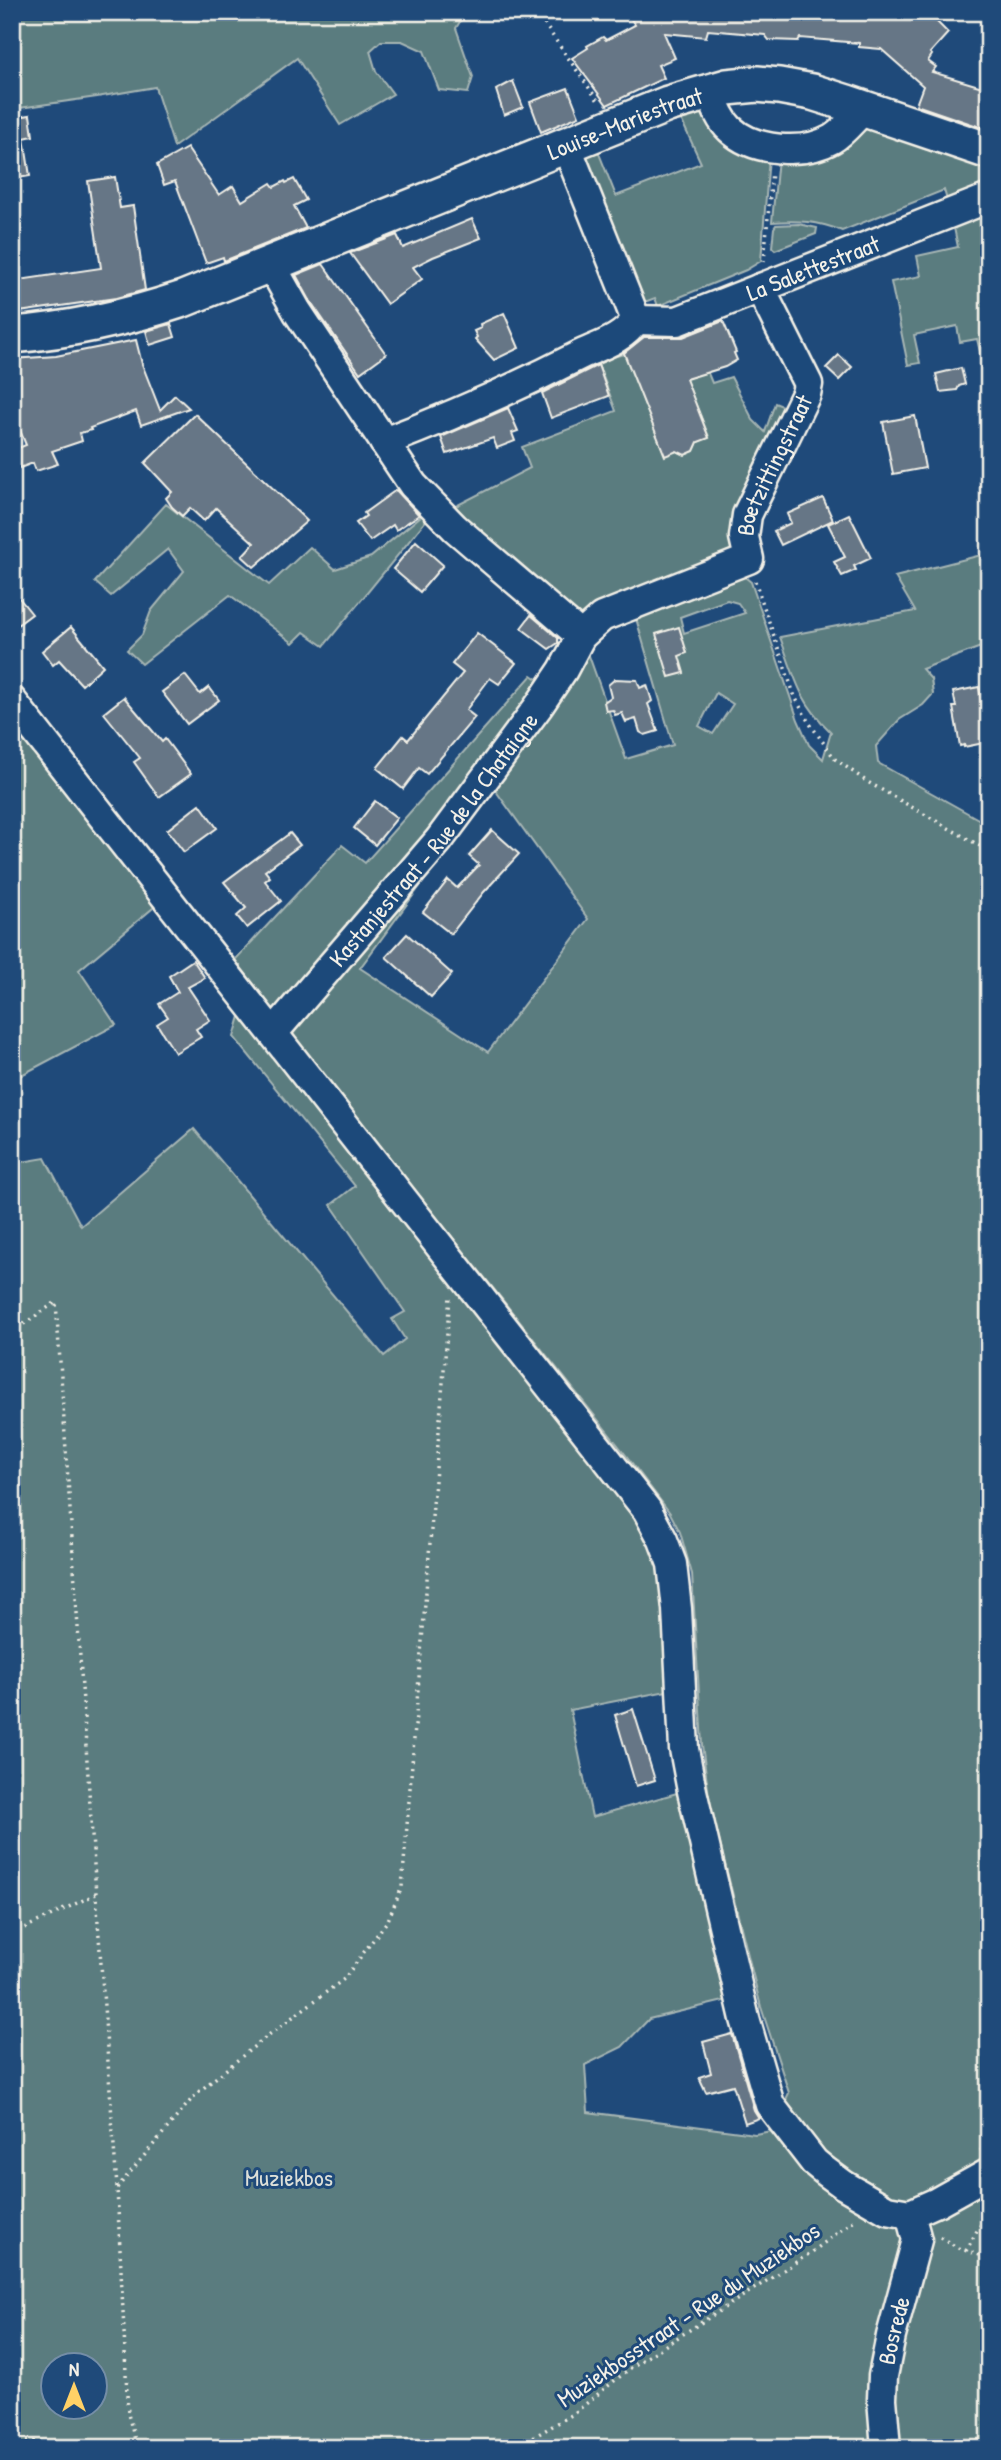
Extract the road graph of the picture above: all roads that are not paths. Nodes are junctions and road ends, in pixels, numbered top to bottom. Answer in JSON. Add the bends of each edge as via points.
{"nodes":[{"id":1,"x":710,"y":91,"type":"junction"},
{"id":2,"x":864,"y":109,"type":"junction"},
{"id":3,"x":566,"y":145,"type":"junction"},
{"id":4,"x":989,"y":151,"type":"edge"},
{"id":5,"x":989,"y":198,"type":"edge"},
{"id":6,"x":270,"y":263,"type":"junction"},
{"id":7,"x":760,"y":288,"type":"junction"},
{"id":8,"x":636,"y":320,"type":"junction"},
{"id":9,"x":12,"y":335,"type":"edge"},
{"id":10,"x":384,"y":442,"type":"junction"},
{"id":11,"x":748,"y":559,"type":"joint"},
{"id":12,"x":581,"y":636,"type":"junction"},
{"id":13,"x":12,"y":701,"type":"edge"},
{"id":14,"x":274,"y":1032,"type":"junction"},
{"id":15,"x":989,"y":2174,"type":"edge"},
{"id":16,"x":910,"y":2214,"type":"junction"},
{"id":17,"x":886,"y":2448,"type":"edge"}],
"edges":[{"from":1,"to":2,"type":"main road","name":"Louise-Mariestraat","via":[[757,84],[779,86]]},
{"from":1,"to":2,"type":"street","via":[[729,129],[774,148],[816,146],[834,138]]},
{"from":1,"to":3,"type":"main road","name":"Louise-Mariestraat"},
{"from":2,"to":4,"type":"main road","name":"Louise-Mariestraat"},
{"from":3,"to":6,"type":"main road","name":"Louise-Mariestraat"},
{"from":3,"to":8,"type":"street"},
{"from":5,"to":7,"type":"street","name":"La Salettestraat"},
{"from":6,"to":9,"type":"main road","name":"Louise-Mariestraat","via":[[130,316]]},
{"from":6,"to":10,"type":"street","via":[[297,312]]},
{"from":7,"to":8,"type":"street","name":"La Salettestraat","via":[[677,321]]},
{"from":7,"to":11,"type":"street","name":"Boetzittingstraat","via":[[808,384],[747,515]]},
{"from":8,"to":10,"type":"street","via":[[607,344]]},
{"from":10,"to":12,"type":"street","via":[[429,504]]},
{"from":11,"to":12,"type":"street","name":"Kastanjestraat - Rue de la Chataigne","via":[[602,617]]},
{"from":12,"to":14,"type":"street","name":"Kastanjestraat - Rue de la Chataigne","via":[[538,707],[439,840]]},
{"from":13,"to":14,"type":"street"},
{"from":14,"to":16,"type":"street","via":[[647,1510],[672,1564],[686,1760],[745,2019],[770,2105],[814,2162],[887,2210]]},
{"from":15,"to":16,"type":"street"},
{"from":16,"to":17,"type":"street","name":"Bosrede","via":[[916,2240],[883,2376]]}]}
